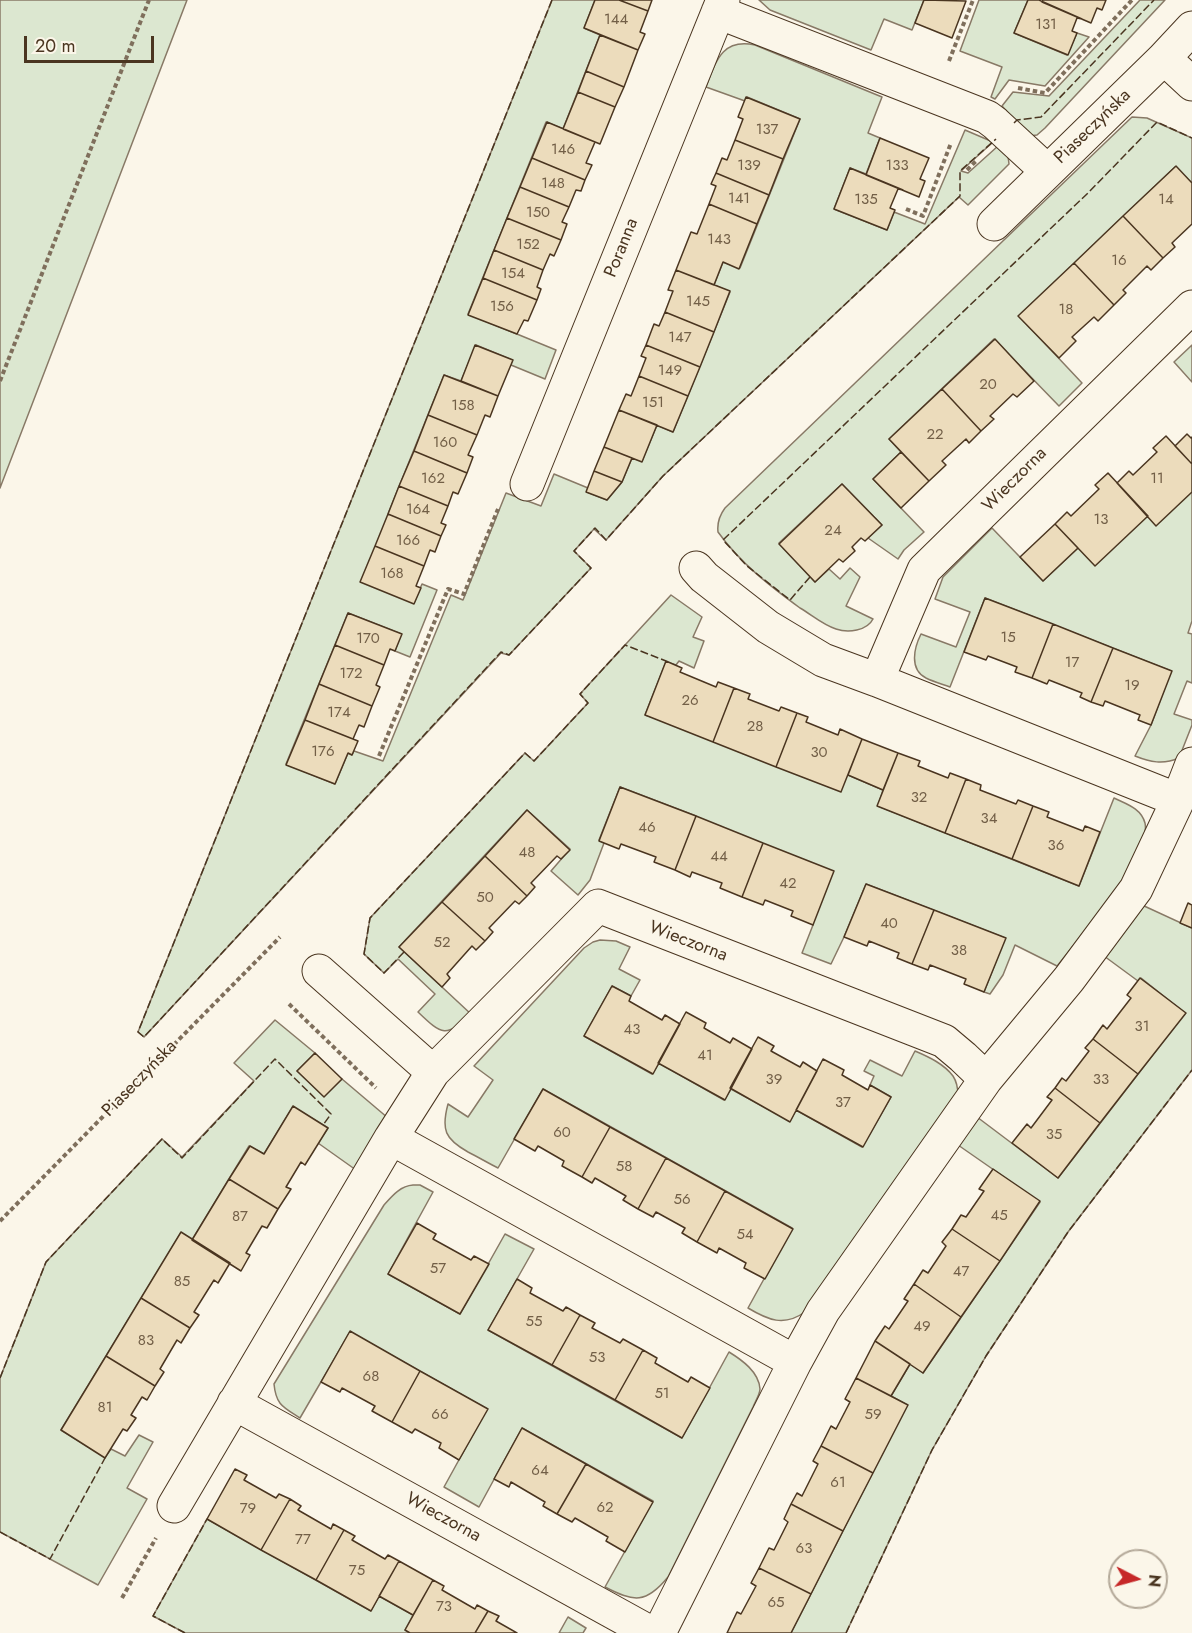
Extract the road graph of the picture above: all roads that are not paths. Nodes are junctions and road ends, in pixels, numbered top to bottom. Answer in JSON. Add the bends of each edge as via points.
{"nodes":[{"id":1,"x":720,"y":6,"type":"edge"},
{"id":2,"x":1192,"y":28,"type":"edge"},
{"id":3,"x":1164,"y":58,"type":"junction"},
{"id":4,"x":1192,"y":84,"type":"edge"},
{"id":5,"x":1047,"y":171,"type":"junction"},
{"id":6,"x":993,"y":224,"type":"dead end"},
{"id":7,"x":1192,"y":307,"type":"edge"},
{"id":8,"x":527,"y":484,"type":"road end"},
{"id":9,"x":696,"y":568,"type":"dead end"},
{"id":10,"x":877,"y":680,"type":"junction"},
{"id":11,"x":1192,"y":764,"type":"edge"},
{"id":12,"x":1178,"y":800,"type":"junction"},
{"id":13,"x":319,"y":972,"type":"dead end"},
{"id":14,"x":434,"y":1072,"type":"junction"},
{"id":15,"x":986,"y":1078,"type":"junction"},
{"id":16,"x":398,"y":1127,"type":"junction"},
{"id":17,"x":795,"y":1362,"type":"junction"},
{"id":18,"x":234,"y":1403,"type":"junction"},
{"id":19,"x":174,"y":1506,"type":"road end"},
{"id":20,"x":651,"y":1633,"type":"edge"},
{"id":21,"x":659,"y":1633,"type":"edge"}],
"edges":[{"from":1,"to":5,"type":"street","name":"Poranna","via":[[995,123]]},
{"from":1,"to":8,"type":"street","name":"Poranna"},
{"from":2,"to":3,"type":"street","name":"Piaseczyńska"},
{"from":3,"to":4,"type":"street"},
{"from":3,"to":5,"type":"street","name":"Piaseczyńska"},
{"from":5,"to":6,"type":"street","name":"Piaseczyńska"},
{"from":7,"to":10,"type":"street","name":"Wieczorna","via":[[924,570]]},
{"from":9,"to":10,"type":"street","via":[[777,632],[823,660]]},
{"from":10,"to":12,"type":"street"},
{"from":11,"to":12,"type":"street"},
{"from":12,"to":15,"type":"street","via":[[1136,889],[1069,979]]},
{"from":13,"to":14,"type":"street"},
{"from":14,"to":15,"type":"street","name":"Wieczorna","via":[[598,906],[944,1041]]},
{"from":14,"to":16,"type":"street","name":"Wieczorna"},
{"from":15,"to":17,"type":"street","via":[[823,1311]]},
{"from":16,"to":17,"type":"street"},
{"from":16,"to":18,"type":"street","name":"Wieczorna"},
{"from":17,"to":21,"type":"street"},
{"from":18,"to":19,"type":"street","name":"Wieczorna"},
{"from":18,"to":20,"type":"street","name":"Wieczorna"}]}
